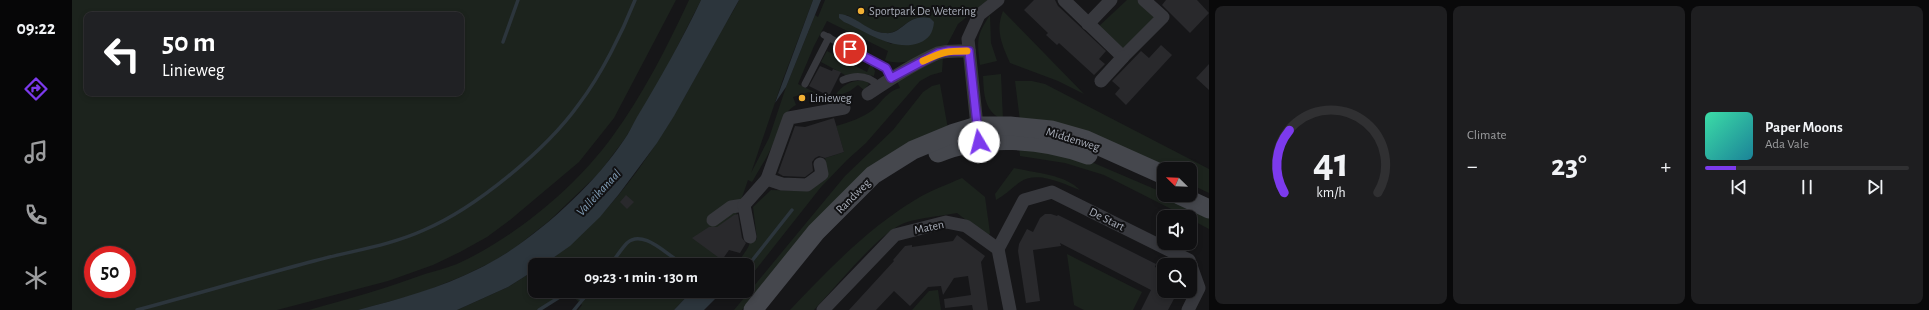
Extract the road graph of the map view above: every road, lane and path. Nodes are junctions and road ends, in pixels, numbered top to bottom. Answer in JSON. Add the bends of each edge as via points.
{"nodes":[{"id":1,"x":998,"y":0,"type":"edge"},
{"id":2,"x":1064,"y":0,"type":"edge"},
{"id":3,"x":1111,"y":0,"type":"edge"},
{"id":4,"x":1144,"y":0,"type":"edge"},
{"id":5,"x":1088,"y":24,"type":"junction"},
{"id":6,"x":969,"y":51,"type":"junction"},
{"id":7,"x":1124,"y":57,"type":"junction"},
{"id":8,"x":891,"y":78,"type":"junction"},
{"id":9,"x":843,"y":80,"type":"dead end"},
{"id":10,"x":1101,"y":81,"type":"dead end"},
{"id":11,"x":805,"y":84,"type":"dead end"},
{"id":12,"x":879,"y":86,"type":"junction"},
{"id":13,"x":868,"y":94,"type":"dead end"},
{"id":14,"x":844,"y":108,"type":"dead end"},
{"id":15,"x":978,"y":134,"type":"junction"},
{"id":16,"x":820,"y":164,"type":"dead end"},
{"id":17,"x":1157,"y":172,"type":"edge"},
{"id":18,"x":767,"y":179,"type":"junction"},
{"id":19,"x":1157,"y":185,"type":"edge"},
{"id":20,"x":1197,"y":192,"type":"edge"},
{"id":21,"x":1209,"y":198,"type":"edge"},
{"id":22,"x":1194,"y":202,"type":"edge"},
{"id":23,"x":744,"y":204,"type":"junction"},
{"id":24,"x":1209,"y":209,"type":"edge"},
{"id":25,"x":713,"y":220,"type":"dead end"},
{"id":26,"x":750,"y":237,"type":"dead end"},
{"id":27,"x":998,"y":249,"type":"junction"},
{"id":28,"x":755,"y":307,"type":"edge"},
{"id":29,"x":823,"y":310,"type":"edge"},
{"id":30,"x":1010,"y":310,"type":"edge"},
{"id":31,"x":1188,"y":310,"type":"edge"}],
"edges":[{"from":1,"to":6,"type":"street","via":[[979,15],[968,39]]},
{"from":2,"to":5,"type":"street"},
{"from":3,"to":5,"type":"street"},
{"from":4,"to":7,"type":"street","via":[[1163,17]]},
{"from":5,"to":7,"type":"street"},
{"from":6,"to":8,"type":"street","via":[[938,53]]},
{"from":6,"to":15,"type":"street"},
{"from":7,"to":10,"type":"street"},
{"from":8,"to":11,"type":"lane","via":[[886,68],[826,36],[822,51]]},
{"from":8,"to":12,"type":"street"},
{"from":9,"to":12,"type":"lane","via":[[854,77],[868,78]]},
{"from":12,"to":13,"type":"street"},
{"from":14,"to":18,"type":"street","via":[[789,118]]},
{"from":15,"to":17,"type":"main road","name":"Middenweg","via":[[1010,126],[1051,130],[1086,140]]},
{"from":15,"to":19,"type":"main road","name":"Middenweg","via":[[1070,148],[1116,165]]},
{"from":15,"to":28,"type":"main road","name":"Randweg","via":[[916,162],[880,186]]},
{"from":16,"to":18,"type":"street","via":[[822,174],[807,185],[782,184]]},
{"from":18,"to":23,"type":"street"},
{"from":20,"to":21,"type":"main road"},
{"from":22,"to":24,"type":"main road"},
{"from":23,"to":25,"type":"street","via":[[731,207]]},
{"from":23,"to":26,"type":"street"},
{"from":27,"to":29,"type":"street","name":"Maten","via":[[966,226],[946,222],[895,234]]},
{"from":27,"to":30,"type":"street"},
{"from":27,"to":31,"type":"street","name":"De Start","via":[[1024,200],[1052,192],[1189,260],[1199,288]]}]}
